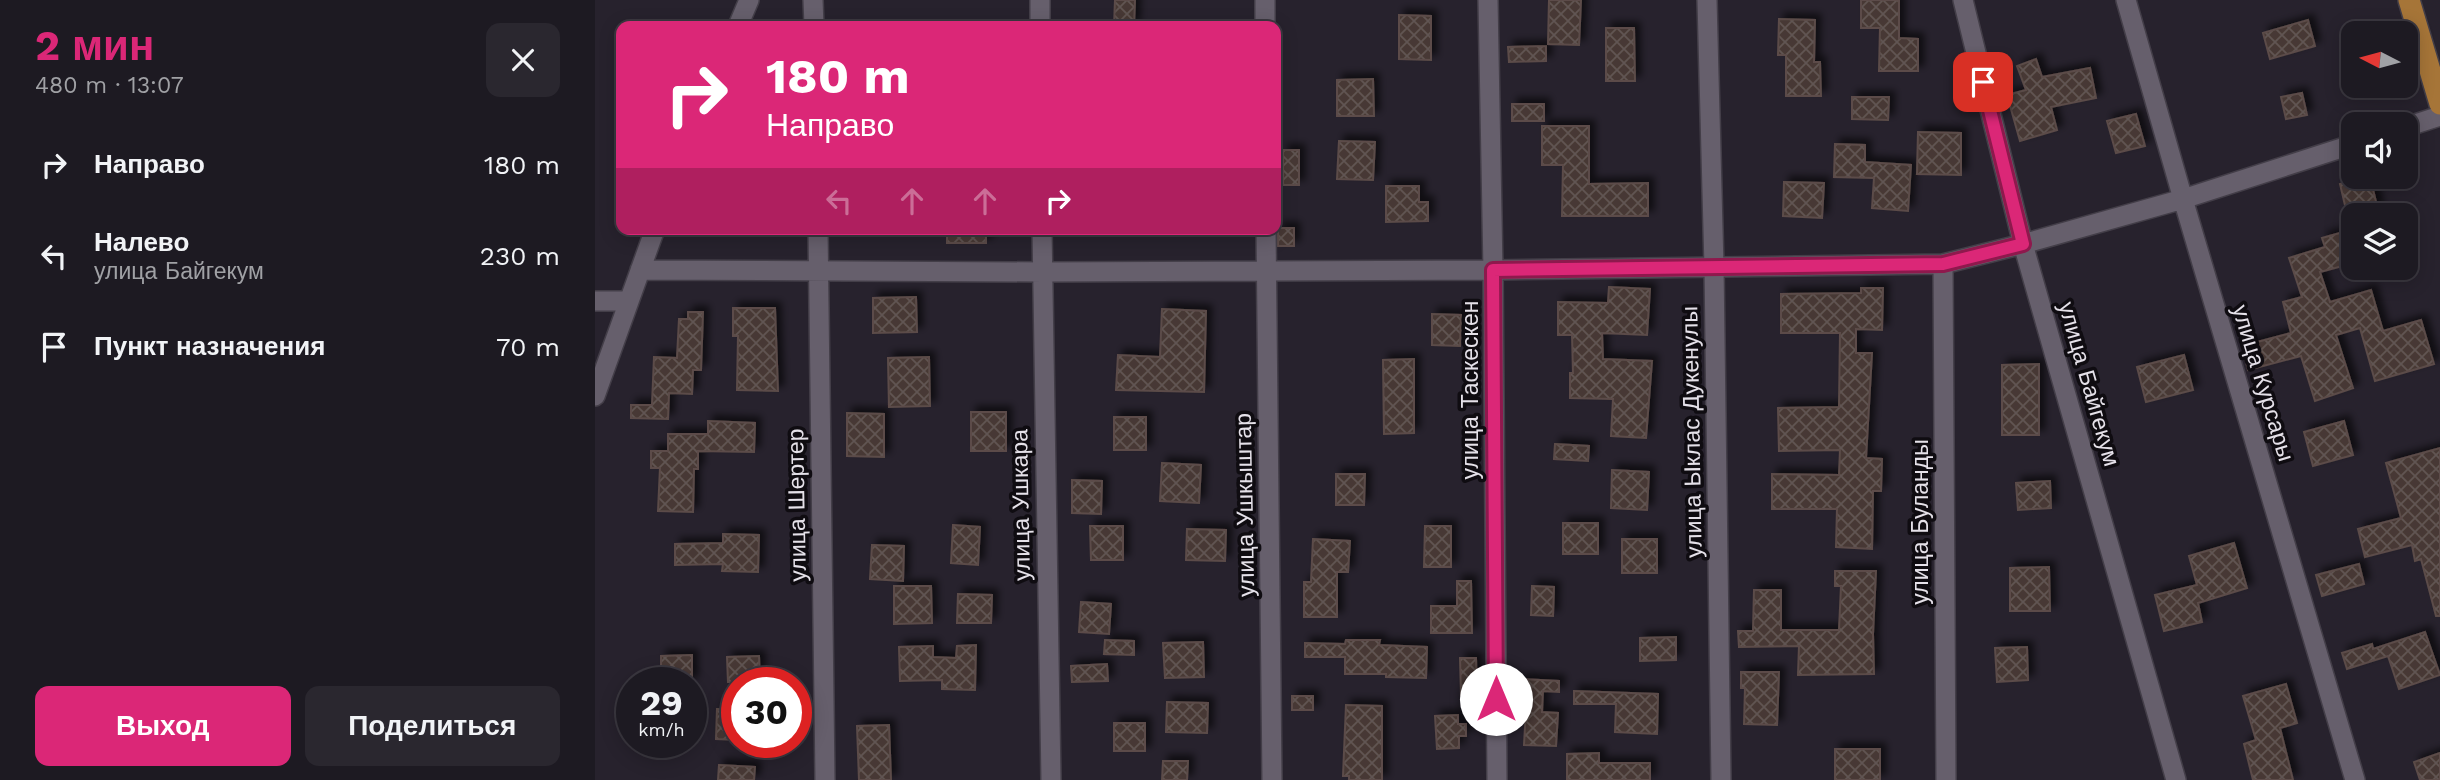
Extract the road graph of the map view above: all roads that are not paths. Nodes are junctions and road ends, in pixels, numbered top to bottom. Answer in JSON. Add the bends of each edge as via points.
{"nodes":[{"id":1,"x":749,"y":0,"type":"edge"},
{"id":2,"x":813,"y":0,"type":"edge"},
{"id":3,"x":1040,"y":0,"type":"edge"},
{"id":4,"x":1265,"y":0,"type":"edge"},
{"id":5,"x":1488,"y":0,"type":"edge"},
{"id":6,"x":1707,"y":0,"type":"edge"},
{"id":7,"x":1963,"y":0,"type":"edge"},
{"id":8,"x":2126,"y":0,"type":"edge"},
{"id":9,"x":2409,"y":0,"type":"edge"},
{"id":10,"x":740,"y":21,"type":"edge"},
{"id":11,"x":814,"y":21,"type":"edge"},
{"id":12,"x":1040,"y":21,"type":"edge"},
{"id":13,"x":1265,"y":21,"type":"edge"},
{"id":14,"x":2440,"y":104,"type":"edge"},
{"id":15,"x":2440,"y":117,"type":"edge"},
{"id":16,"x":2418,"y":123,"type":"edge"},
{"id":17,"x":2341,"y":148,"type":"edge"},
{"id":18,"x":2183,"y":199,"type":"junction"},
{"id":19,"x":654,"y":235,"type":"edge"},
{"id":20,"x":818,"y":235,"type":"edge"},
{"id":21,"x":1042,"y":235,"type":"edge"},
{"id":22,"x":1266,"y":235,"type":"edge"},
{"id":23,"x":2023,"y":244,"type":"junction"},
{"id":24,"x":1943,"y":264,"type":"junction"},
{"id":25,"x":1714,"y":267,"type":"junction"},
{"id":26,"x":640,"y":270,"type":"junction"},
{"id":27,"x":1493,"y":270,"type":"junction"},
{"id":28,"x":818,"y":271,"type":"junction"},
{"id":29,"x":1267,"y":271,"type":"junction"},
{"id":30,"x":1043,"y":272,"type":"junction"},
{"id":31,"x":595,"y":301,"type":"edge"},
{"id":32,"x":629,"y":302,"type":"junction"},
{"id":33,"x":595,"y":396,"type":"edge"},
{"id":34,"x":825,"y":780,"type":"edge"},
{"id":35,"x":1051,"y":780,"type":"edge"},
{"id":36,"x":1272,"y":780,"type":"edge"},
{"id":37,"x":1497,"y":780,"type":"edge"},
{"id":38,"x":1721,"y":780,"type":"edge"},
{"id":39,"x":1946,"y":780,"type":"edge"},
{"id":40,"x":2176,"y":780,"type":"edge"},
{"id":41,"x":2355,"y":780,"type":"edge"}],
"edges":[{"from":1,"to":10,"type":"street"},
{"from":2,"to":11,"type":"street"},
{"from":3,"to":12,"type":"street"},
{"from":4,"to":13,"type":"street"},
{"from":5,"to":27,"type":"street","name":"улица Таскескен"},
{"from":6,"to":25,"type":"street","name":"улица Ыклас Дукенулы"},
{"from":7,"to":23,"type":"street","name":"улица Байгекум"},
{"from":8,"to":18,"type":"street","name":"улица Курсары"},
{"from":9,"to":14,"type":"main road"},
{"from":15,"to":16,"type":"street"},
{"from":17,"to":18,"type":"street"},
{"from":18,"to":23,"type":"street"},
{"from":18,"to":41,"type":"street","name":"улица Курсары"},
{"from":19,"to":26,"type":"street"},
{"from":20,"to":28,"type":"street","name":"улица Шертер"},
{"from":21,"to":30,"type":"street","name":"улица Ушкара"},
{"from":22,"to":29,"type":"street","name":"улица Ушкыштар"},
{"from":23,"to":24,"type":"street"},
{"from":23,"to":40,"type":"street","name":"улица Байгекум"},
{"from":24,"to":25,"type":"street"},
{"from":24,"to":39,"type":"street","name":"улица Буланды"},
{"from":25,"to":27,"type":"street"},
{"from":25,"to":38,"type":"street","name":"улица Ыклас Дукенулы"},
{"from":26,"to":28,"type":"street"},
{"from":26,"to":32,"type":"street"},
{"from":27,"to":29,"type":"street"},
{"from":27,"to":37,"type":"street","name":"улица Таскескен"},
{"from":28,"to":30,"type":"street"},
{"from":28,"to":34,"type":"street","name":"улица Шертер"},
{"from":29,"to":30,"type":"street"},
{"from":29,"to":36,"type":"street","name":"улица Ушкыштар"},
{"from":30,"to":35,"type":"street","name":"улица Ушкара"},
{"from":31,"to":32,"type":"street"},
{"from":32,"to":33,"type":"street"}]}
